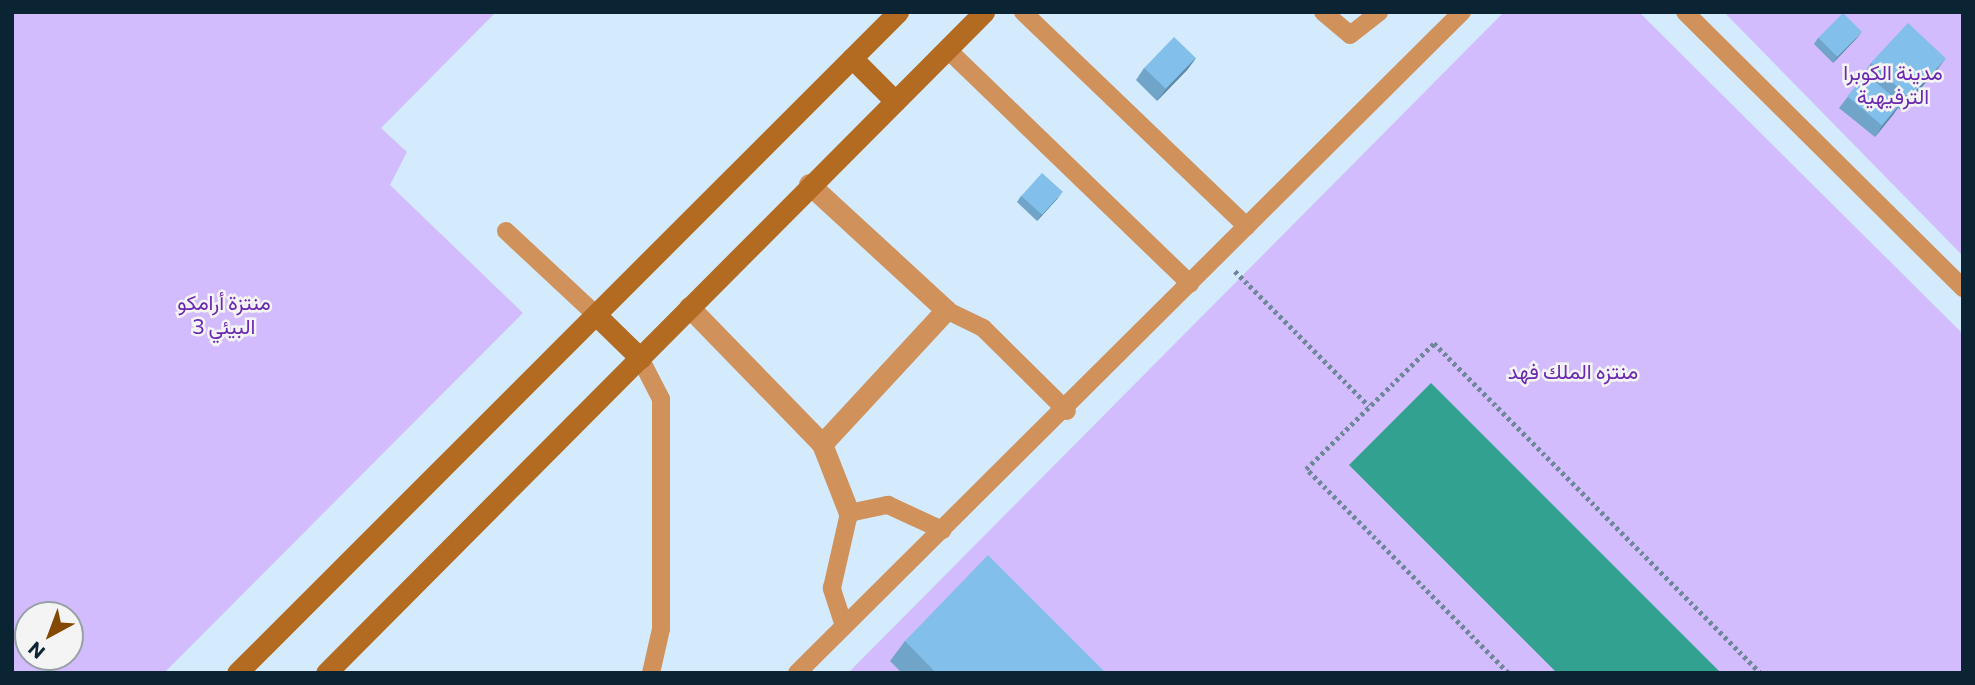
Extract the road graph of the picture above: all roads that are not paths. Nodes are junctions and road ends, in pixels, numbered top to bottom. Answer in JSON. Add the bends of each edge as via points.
{"nodes":[{"id":1,"x":898,"y":12,"type":"edge"},
{"id":2,"x":984,"y":12,"type":"edge"},
{"id":3,"x":1023,"y":12,"type":"edge"},
{"id":4,"x":1323,"y":12,"type":"edge"},
{"id":5,"x":1379,"y":12,"type":"edge"},
{"id":6,"x":1462,"y":12,"type":"edge"},
{"id":7,"x":1685,"y":12,"type":"edge"},
{"id":8,"x":947,"y":49,"type":"junction"},
{"id":9,"x":852,"y":58,"type":"junction"},
{"id":10,"x":895,"y":101,"type":"junction"},
{"id":11,"x":809,"y":184,"type":"junction"},
{"id":12,"x":1247,"y":228,"type":"junction"},
{"id":13,"x":506,"y":231,"type":"dead end"},
{"id":14,"x":1190,"y":284,"type":"junction"},
{"id":15,"x":1963,"y":288,"type":"edge"},
{"id":16,"x":689,"y":307,"type":"junction"},
{"id":17,"x":946,"y":310,"type":"junction"},
{"id":18,"x":596,"y":315,"type":"junction"},
{"id":19,"x":640,"y":358,"type":"junction"},
{"id":20,"x":1067,"y":411,"type":"junction"},
{"id":21,"x":822,"y":444,"type":"junction"},
{"id":22,"x":849,"y":513,"type":"junction"},
{"id":23,"x":942,"y":530,"type":"junction"},
{"id":24,"x":844,"y":626,"type":"junction"},
{"id":25,"x":237,"y":673,"type":"edge"},
{"id":26,"x":326,"y":673,"type":"edge"},
{"id":27,"x":651,"y":673,"type":"edge"},
{"id":28,"x":797,"y":673,"type":"edge"}],
"edges":[{"from":1,"to":9,"type":"street"},
{"from":2,"to":8,"type":"street"},
{"from":3,"to":12,"type":"lane"},
{"from":4,"to":5,"type":"lane","via":[[1350,35]]},
{"from":6,"to":12,"type":"lane"},
{"from":7,"to":15,"type":"lane"},
{"from":8,"to":10,"type":"street"},
{"from":8,"to":14,"type":"lane"},
{"from":9,"to":10,"type":"street"},
{"from":9,"to":18,"type":"street"},
{"from":10,"to":11,"type":"street"},
{"from":11,"to":16,"type":"street"},
{"from":11,"to":17,"type":"street"},
{"from":12,"to":14,"type":"lane"},
{"from":13,"to":18,"type":"lane"},
{"from":14,"to":20,"type":"lane"},
{"from":16,"to":19,"type":"street"},
{"from":16,"to":21,"type":"street"},
{"from":17,"to":20,"type":"lane","via":[[982,328]]},
{"from":17,"to":21,"type":"street"},
{"from":18,"to":19,"type":"street"},
{"from":18,"to":25,"type":"street"},
{"from":19,"to":26,"type":"street"},
{"from":19,"to":27,"type":"lane","via":[[661,399],[661,629]]},
{"from":20,"to":23,"type":"lane"},
{"from":21,"to":22,"type":"street"},
{"from":22,"to":23,"type":"lane","via":[[888,505]]},
{"from":22,"to":24,"type":"lane","via":[[832,588]]},
{"from":23,"to":24,"type":"lane"},
{"from":24,"to":28,"type":"lane"}]}
